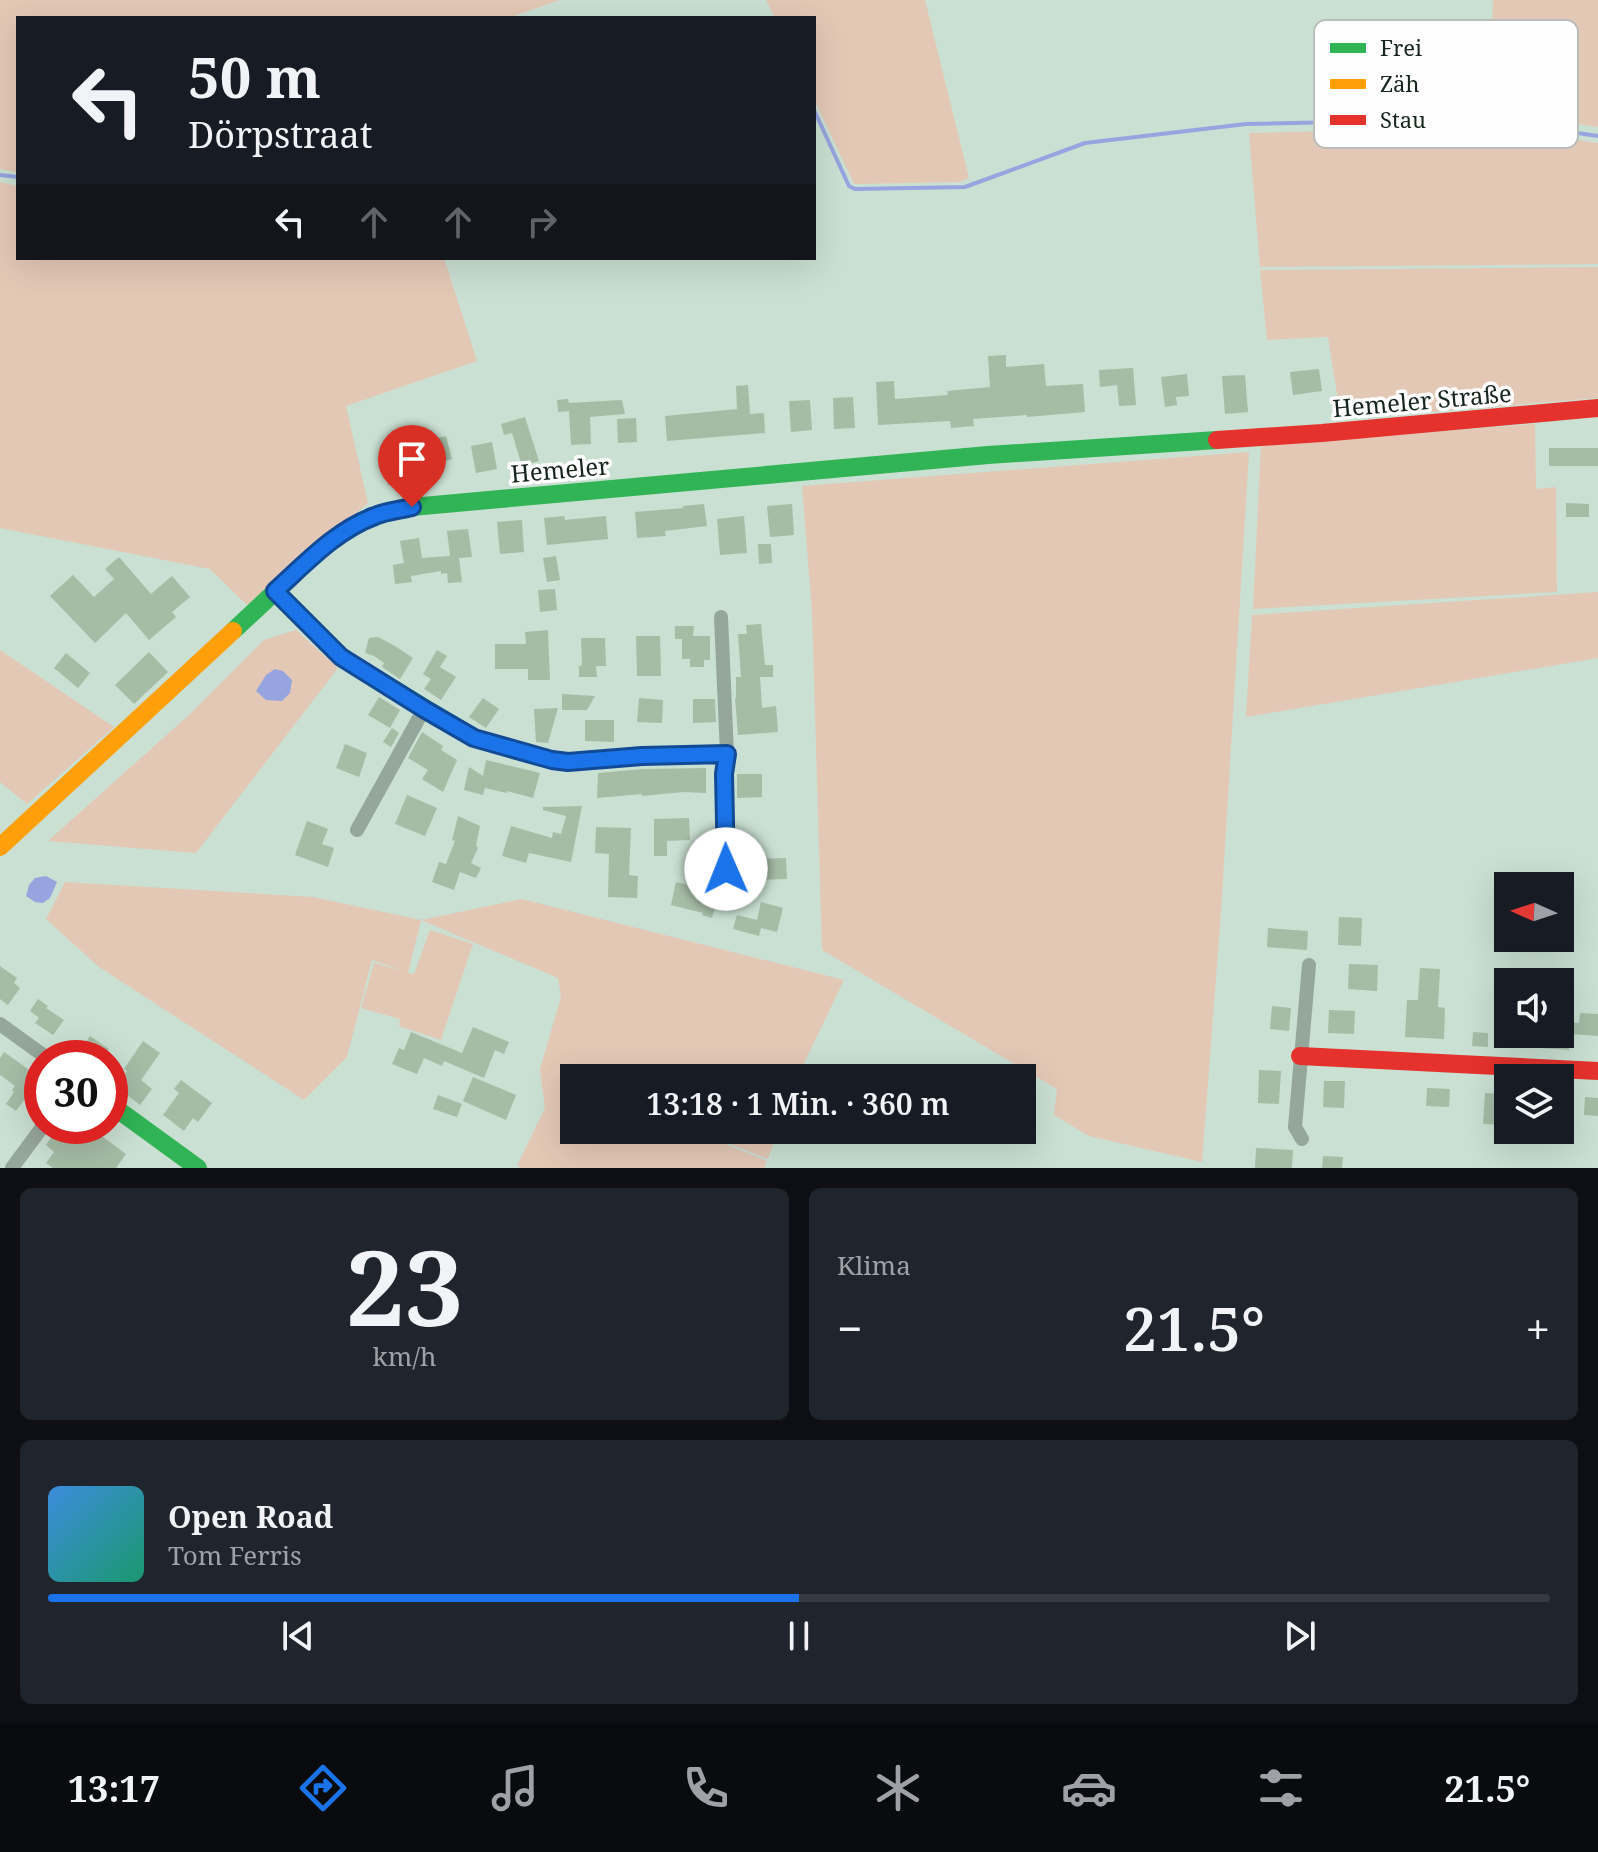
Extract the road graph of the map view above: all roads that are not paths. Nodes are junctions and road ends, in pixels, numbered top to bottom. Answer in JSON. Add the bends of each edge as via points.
{"nodes":[{"id":1,"x":1598,"y":408,"type":"edge"},
{"id":2,"x":1251,"y":439,"type":"joint"},
{"id":3,"x":275,"y":591,"type":"junction"},
{"id":4,"x":721,"y":617,"type":"dead end"},
{"id":5,"x":424,"y":709,"type":"junction"},
{"id":6,"x":727,"y":754,"type":"junction"},
{"id":7,"x":357,"y":830,"type":"dead end"},
{"id":8,"x":0,"y":847,"type":"edge"},
{"id":9,"x":726,"y":869,"type":"dead end"},
{"id":10,"x":1309,"y":965,"type":"dead end"},
{"id":11,"x":0,"y":1024,"type":"edge"},
{"id":12,"x":24,"y":1041,"type":"edge"},
{"id":13,"x":1300,"y":1056,"type":"junction"},
{"id":14,"x":1598,"y":1071,"type":"edge"},
{"id":15,"x":128,"y":1117,"type":"edge"},
{"id":16,"x":1302,"y":1139,"type":"dead end"},
{"id":17,"x":30,"y":1144,"type":"edge"},
{"id":18,"x":12,"y":1168,"type":"edge"},
{"id":19,"x":198,"y":1168,"type":"edge"}],
"edges":[{"from":1,"to":2,"type":"street","name":"Hemeler Straße"},
{"from":2,"to":3,"type":"street","name":"Hemeler","via":[[988,455],[412,507],[352,527]]},
{"from":3,"to":5,"type":"street","via":[[341,657]]},
{"from":3,"to":8,"type":"street","name":"Hemeler"},
{"from":4,"to":6,"type":"street"},
{"from":5,"to":6,"type":"street","via":[[474,738],[552,760]]},
{"from":5,"to":7,"type":"street"},
{"from":6,"to":9,"type":"street"},
{"from":10,"to":13,"type":"street"},
{"from":11,"to":12,"type":"street"},
{"from":13,"to":14,"type":"street"},
{"from":13,"to":16,"type":"street","via":[[1295,1127]]},
{"from":15,"to":19,"type":"street"},
{"from":17,"to":18,"type":"street"}]}
